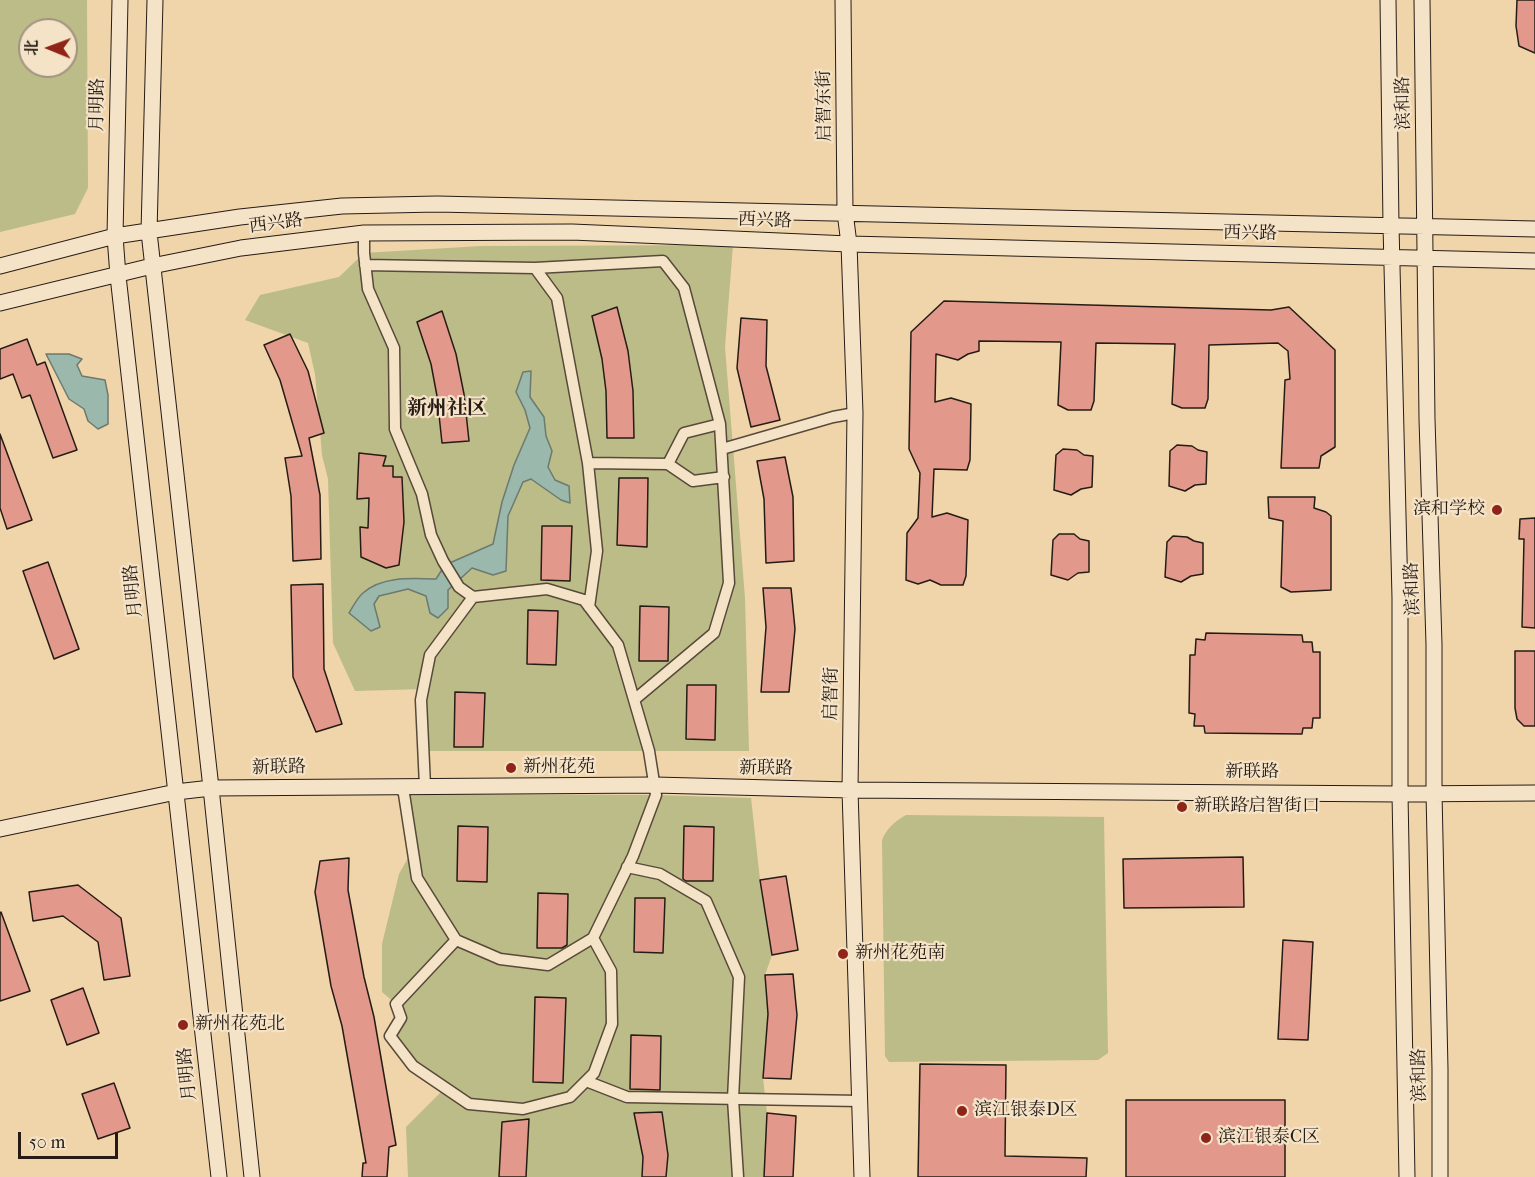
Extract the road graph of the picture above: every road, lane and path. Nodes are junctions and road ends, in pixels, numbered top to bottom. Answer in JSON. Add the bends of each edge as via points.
{"nodes":[{"id":1,"x":120,"y":0,"type":"edge"},
{"id":2,"x":155,"y":0,"type":"edge"},
{"id":3,"x":843,"y":0,"type":"edge"},
{"id":4,"x":1388,"y":0,"type":"edge"},
{"id":5,"x":1422,"y":0,"type":"edge"},
{"id":6,"x":845,"y":212,"type":"junction"},
{"id":7,"x":1391,"y":225,"type":"junction"},
{"id":8,"x":1425,"y":225,"type":"junction"},
{"id":9,"x":1535,"y":229,"type":"edge"},
{"id":10,"x":148,"y":232,"type":"junction"},
{"id":11,"x":364,"y":233,"type":"junction"},
{"id":12,"x":115,"y":236,"type":"junction"},
{"id":13,"x":849,"y":244,"type":"junction"},
{"id":14,"x":1392,"y":257,"type":"junction"},
{"id":15,"x":1425,"y":257,"type":"junction"},
{"id":16,"x":1535,"y":261,"type":"edge"},
{"id":17,"x":365,"y":265,"type":"junction"},
{"id":18,"x":0,"y":266,"type":"edge"},
{"id":19,"x":152,"y":266,"type":"junction"},
{"id":20,"x":535,"y":268,"type":"junction"},
{"id":21,"x":118,"y":276,"type":"junction"},
{"id":22,"x":0,"y":303,"type":"edge"},
{"id":23,"x":855,"y":413,"type":"junction"},
{"id":24,"x":720,"y":424,"type":"junction"},
{"id":25,"x":722,"y":449,"type":"junction"},
{"id":26,"x":588,"y":464,"type":"junction"},
{"id":27,"x":668,"y":464,"type":"junction"},
{"id":28,"x":724,"y":477,"type":"junction"},
{"id":29,"x":472,"y":597,"type":"junction"},
{"id":30,"x":589,"y":607,"type":"junction"},
{"id":31,"x":634,"y":700,"type":"junction"},
{"id":32,"x":655,"y":785,"type":"junction"},
{"id":33,"x":400,"y":786,"type":"junction"},
{"id":34,"x":425,"y":786,"type":"junction"},
{"id":35,"x":211,"y":789,"type":"junction"},
{"id":36,"x":850,"y":790,"type":"junction"},
{"id":37,"x":177,"y":792,"type":"junction"},
{"id":38,"x":1535,"y":793,"type":"edge"},
{"id":39,"x":1401,"y":794,"type":"junction"},
{"id":40,"x":1434,"y":794,"type":"junction"},
{"id":41,"x":0,"y":830,"type":"edge"},
{"id":42,"x":627,"y":867,"type":"junction"},
{"id":43,"x":593,"y":938,"type":"junction"},
{"id":44,"x":456,"y":940,"type":"junction"},
{"id":45,"x":586,"y":1081,"type":"junction"},
{"id":46,"x":733,"y":1099,"type":"junction"},
{"id":47,"x":860,"y":1101,"type":"junction"},
{"id":48,"x":219,"y":1177,"type":"edge"},
{"id":49,"x":252,"y":1177,"type":"edge"},
{"id":50,"x":738,"y":1177,"type":"edge"},
{"id":51,"x":862,"y":1177,"type":"edge"},
{"id":52,"x":1407,"y":1177,"type":"edge"},
{"id":53,"x":1440,"y":1177,"type":"edge"}],
"edges":[{"from":1,"to":12,"type":"main road","name":"月明路"},
{"from":2,"to":10,"type":"main road"},
{"from":3,"to":6,"type":"main road","name":"启智东街"},
{"from":4,"to":7,"type":"main road","name":"滨和路"},
{"from":5,"to":8,"type":"main road","name":"滨和路"},
{"from":6,"to":7,"type":"main road","name":"西兴路"},
{"from":6,"to":10,"type":"main road","name":"西兴路","via":[[342,206]]},
{"from":6,"to":13,"type":"main road","name":"启智街"},
{"from":7,"to":8,"type":"main road","name":"西兴路"},
{"from":7,"to":14,"type":"main road","name":"滨和路"},
{"from":8,"to":9,"type":"main road","name":"西兴路"},
{"from":8,"to":15,"type":"main road","name":"滨和路"},
{"from":10,"to":12,"type":"main road","name":"西兴路"},
{"from":10,"to":19,"type":"main road"},
{"from":11,"to":13,"type":"main road","name":"西兴路","via":[[572,232]]},
{"from":11,"to":17,"type":"street"},
{"from":11,"to":19,"type":"main road","name":"西兴路","via":[[241,248]]},
{"from":12,"to":18,"type":"main road","name":"西兴路"},
{"from":12,"to":21,"type":"main road","name":"月明路"},
{"from":13,"to":14,"type":"main road","name":"西兴路"},
{"from":13,"to":23,"type":"main road","name":"启智街"},
{"from":14,"to":15,"type":"main road","name":"西兴路"},
{"from":14,"to":39,"type":"main road","name":"滨和路"},
{"from":15,"to":16,"type":"main road","name":"西兴路"},
{"from":15,"to":40,"type":"main road","name":"滨和路"},
{"from":17,"to":20,"type":"street"},
{"from":17,"to":29,"type":"street","via":[[368,289],[394,348],[395,429],[422,494],[431,535],[459,587]]},
{"from":19,"to":21,"type":"main road","name":"西兴路"},
{"from":19,"to":35,"type":"main road"},
{"from":20,"to":24,"type":"street","via":[[663,261],[684,288]]},
{"from":20,"to":26,"type":"street","via":[[557,298]]},
{"from":21,"to":22,"type":"main road","name":"西兴路"},
{"from":21,"to":37,"type":"main road","name":"月明路"},
{"from":23,"to":25,"type":"street"},
{"from":23,"to":36,"type":"main road","name":"启智街"},
{"from":24,"to":25,"type":"street"},
{"from":24,"to":27,"type":"street","via":[[684,433]]},
{"from":25,"to":28,"type":"street"},
{"from":26,"to":27,"type":"street"},
{"from":26,"to":30,"type":"street","via":[[597,551]]},
{"from":27,"to":28,"type":"street","via":[[693,482]]},
{"from":28,"to":31,"type":"street","via":[[729,583],[714,633]]},
{"from":29,"to":30,"type":"street","via":[[547,589],[584,600]]},
{"from":29,"to":34,"type":"street","via":[[430,655],[421,700]]},
{"from":30,"to":31,"type":"street","via":[[618,645]]},
{"from":31,"to":32,"type":"street"},
{"from":32,"to":34,"type":"main road","name":"新联路"},
{"from":32,"to":36,"type":"main road","name":"新联路"},
{"from":32,"to":42,"type":"street","via":[[656,795]]},
{"from":33,"to":34,"type":"main road","name":"新联路"},
{"from":33,"to":35,"type":"main road","name":"新联路"},
{"from":33,"to":44,"type":"street","via":[[417,878]]},
{"from":35,"to":37,"type":"main road","name":"新联路"},
{"from":35,"to":49,"type":"main road"},
{"from":36,"to":39,"type":"main road","name":"新联路"},
{"from":36,"to":47,"type":"main road","name":"启智街"},
{"from":37,"to":41,"type":"main road","name":"新联路"},
{"from":37,"to":48,"type":"main road","name":"月明路"},
{"from":38,"to":40,"type":"main road","name":"新联路"},
{"from":39,"to":40,"type":"main road","name":"新联路"},
{"from":39,"to":52,"type":"main road","name":"滨和路"},
{"from":40,"to":53,"type":"main road","name":"滨和路"},
{"from":42,"to":43,"type":"street"},
{"from":42,"to":46,"type":"street","via":[[660,874],[706,901],[739,977]]},
{"from":43,"to":44,"type":"street","via":[[548,965],[500,959]]},
{"from":43,"to":45,"type":"street","via":[[611,971],[612,1023],[594,1073]]},
{"from":44,"to":45,"type":"street","via":[[396,1004],[401,1018],[390,1036],[413,1066],[469,1104],[523,1109],[570,1097]]},
{"from":45,"to":46,"type":"street","via":[[627,1097]]},
{"from":46,"to":47,"type":"street"},
{"from":46,"to":50,"type":"street"},
{"from":47,"to":51,"type":"main road","name":"启智街"}]}
